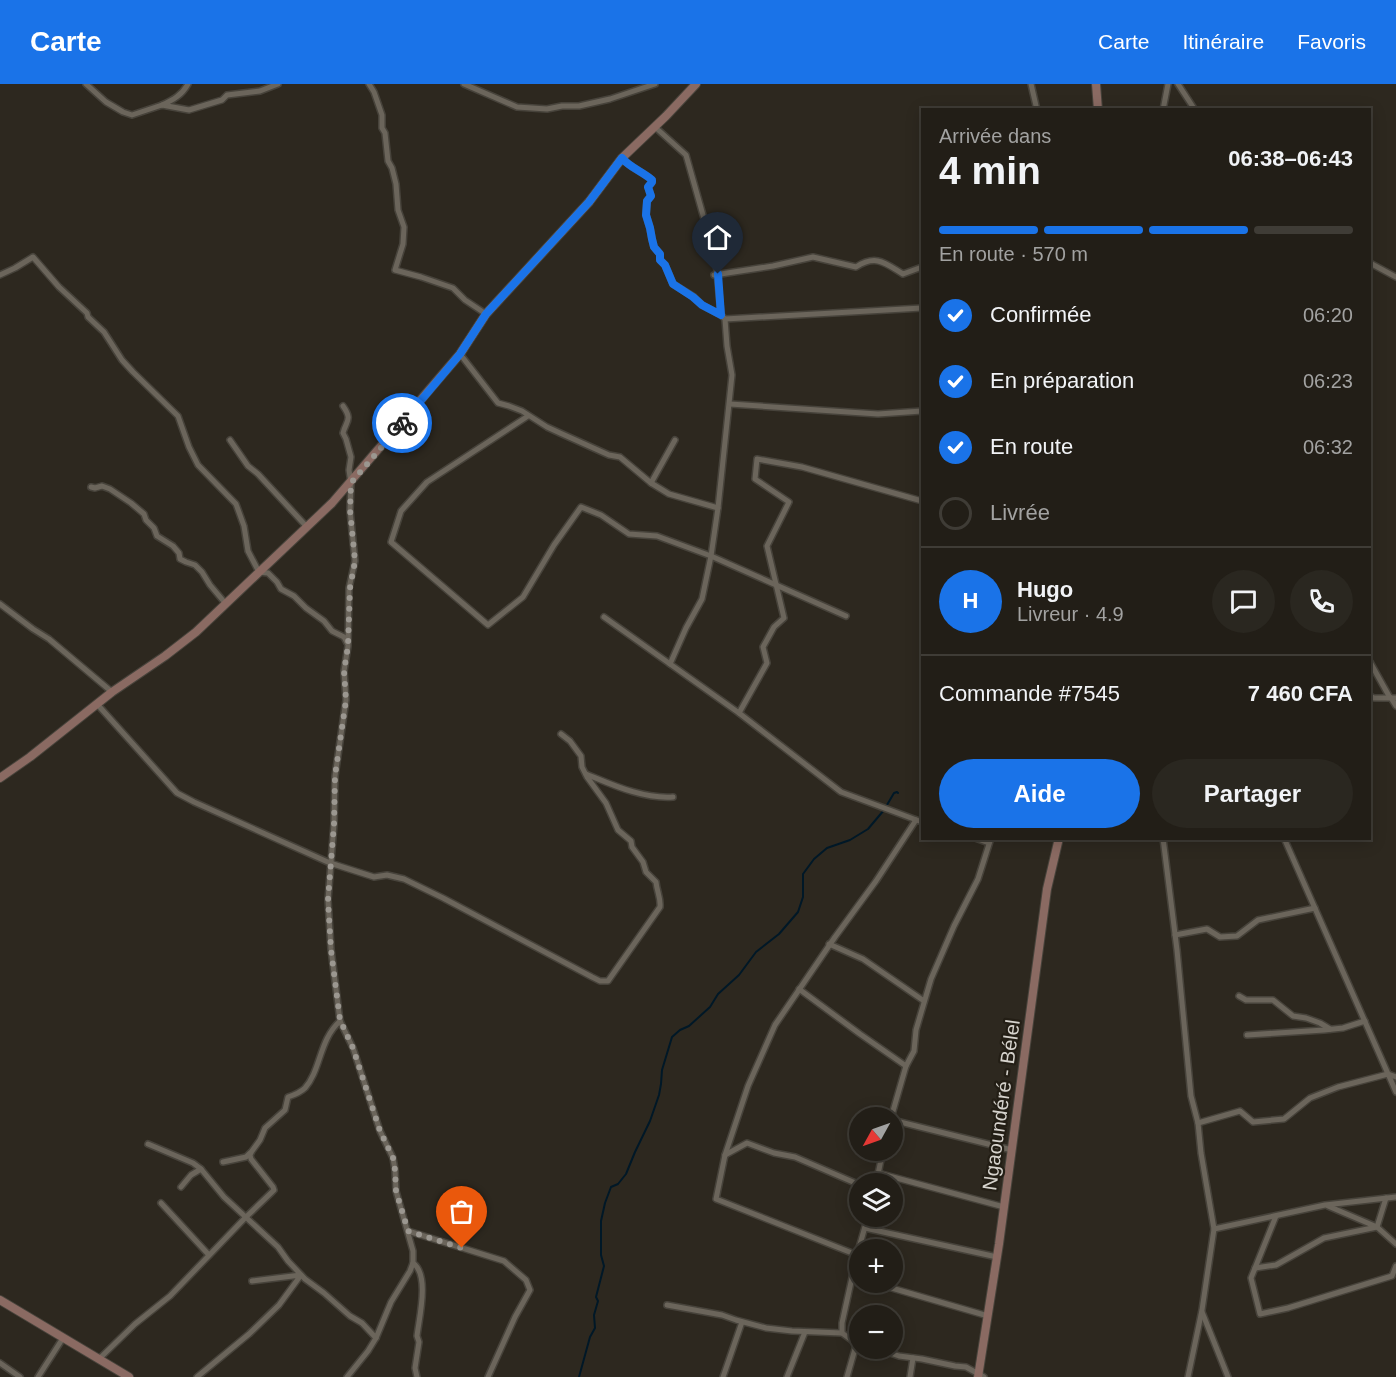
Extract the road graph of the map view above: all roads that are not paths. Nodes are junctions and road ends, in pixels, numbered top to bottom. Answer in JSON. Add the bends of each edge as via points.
{"nodes":[{"id":1,"x":86,"y":84,"type":"edge"},
{"id":2,"x":188,"y":84,"type":"edge"},
{"id":3,"x":278,"y":84,"type":"edge"},
{"id":4,"x":369,"y":84,"type":"edge"},
{"id":5,"x":465,"y":84,"type":"edge"},
{"id":6,"x":655,"y":84,"type":"edge"},
{"id":7,"x":696,"y":84,"type":"edge"},
{"id":8,"x":1031,"y":84,"type":"edge"},
{"id":9,"x":1096,"y":84,"type":"edge"},
{"id":10,"x":1168,"y":84,"type":"edge"},
{"id":11,"x":1178,"y":84,"type":"edge"},
{"id":12,"x":162,"y":105,"type":"junction"},
{"id":13,"x":1037,"y":108,"type":"edge"},
{"id":14,"x":1098,"y":108,"type":"edge"},
{"id":15,"x":1163,"y":108,"type":"edge"},
{"id":16,"x":1193,"y":108,"type":"edge"},
{"id":17,"x":655,"y":127,"type":"junction"},
{"id":18,"x":622,"y":158,"type":"junction"},
{"id":19,"x":1371,"y":264,"type":"edge"},
{"id":20,"x":921,"y":267,"type":"edge"},
{"id":21,"x":0,"y":275,"type":"edge"},
{"id":22,"x":716,"y":275,"type":"junction"},
{"id":23,"x":1396,"y":277,"type":"edge"},
{"id":24,"x":921,"y":308,"type":"edge"},
{"id":25,"x":486,"y":314,"type":"junction"},
{"id":26,"x":723,"y":317,"type":"junction"},
{"id":27,"x":460,"y":354,"type":"junction"},
{"id":28,"x":730,"y":404,"type":"junction"},
{"id":29,"x":343,"y":406,"type":"dead end"},
{"id":30,"x":921,"y":411,"type":"edge"},
{"id":31,"x":528,"y":416,"type":"junction"},
{"id":32,"x":230,"y":440,"type":"dead end"},
{"id":33,"x":675,"y":440,"type":"dead end"},
{"id":34,"x":351,"y":483,"type":"junction"},
{"id":35,"x":651,"y":483,"type":"junction"},
{"id":36,"x":91,"y":487,"type":"dead end"},
{"id":37,"x":921,"y":501,"type":"edge"},
{"id":38,"x":718,"y":508,"type":"junction"},
{"id":39,"x":307,"y":527,"type":"junction"},
{"id":40,"x":711,"y":556,"type":"junction"},
{"id":41,"x":259,"y":572,"type":"junction"},
{"id":42,"x":776,"y":584,"type":"junction"},
{"id":43,"x":0,"y":604,"type":"edge"},
{"id":44,"x":226,"y":604,"type":"junction"},
{"id":45,"x":846,"y":616,"type":"dead end"},
{"id":46,"x":604,"y":617,"type":"dead end"},
{"id":47,"x":348,"y":646,"type":"junction"},
{"id":48,"x":670,"y":664,"type":"junction"},
{"id":49,"x":1371,"y":664,"type":"edge"},
{"id":50,"x":112,"y":692,"type":"junction"},
{"id":51,"x":1371,"y":696,"type":"edge"},
{"id":52,"x":1393,"y":698,"type":"edge"},
{"id":53,"x":97,"y":704,"type":"junction"},
{"id":54,"x":1396,"y":706,"type":"edge"},
{"id":55,"x":739,"y":713,"type":"junction"},
{"id":56,"x":561,"y":734,"type":"dead end"},
{"id":57,"x":586,"y":774,"type":"junction"},
{"id":58,"x":0,"y":778,"type":"edge"},
{"id":59,"x":672,"y":797,"type":"dead end"},
{"id":60,"x":919,"y":821,"type":"edge"},
{"id":61,"x":1059,"y":840,"type":"edge"},
{"id":62,"x":1163,"y":840,"type":"edge"},
{"id":63,"x":1285,"y":840,"type":"edge"},
{"id":64,"x":990,"y":841,"type":"edge"},
{"id":65,"x":330,"y":862,"type":"junction"},
{"id":66,"x":1315,"y":908,"type":"junction"},
{"id":67,"x":1175,"y":935,"type":"junction"},
{"id":68,"x":829,"y":944,"type":"junction"},
{"id":69,"x":799,"y":989,"type":"junction"},
{"id":70,"x":1239,"y":996,"type":"dead end"},
{"id":71,"x":924,"y":1001,"type":"junction"},
{"id":72,"x":340,"y":1020,"type":"junction"},
{"id":73,"x":1365,"y":1021,"type":"junction"},
{"id":74,"x":1330,"y":1029,"type":"junction"},
{"id":75,"x":1247,"y":1035,"type":"dead end"},
{"id":76,"x":906,"y":1066,"type":"junction"},
{"id":77,"x":1388,"y":1074,"type":"junction"},
{"id":78,"x":1396,"y":1077,"type":"edge"},
{"id":79,"x":1396,"y":1092,"type":"edge"},
{"id":80,"x":895,"y":1107,"type":"edge"},
{"id":81,"x":903,"y":1122,"type":"edge"},
{"id":82,"x":1198,"y":1123,"type":"junction"},
{"id":83,"x":148,"y":1144,"type":"dead end"},
{"id":84,"x":1012,"y":1150,"type":"junction"},
{"id":85,"x":251,"y":1152,"type":"junction"},
{"id":86,"x":725,"y":1155,"type":"junction"},
{"id":87,"x":881,"y":1161,"type":"edge"},
{"id":88,"x":223,"y":1162,"type":"dead end"},
{"id":89,"x":201,"y":1169,"type":"junction"},
{"id":90,"x":878,"y":1173,"type":"edge"},
{"id":91,"x":849,"y":1180,"type":"edge"},
{"id":92,"x":903,"y":1180,"type":"edge"},
{"id":93,"x":181,"y":1186,"type":"dead end"},
{"id":94,"x":1396,"y":1197,"type":"edge"},
{"id":95,"x":1386,"y":1198,"type":"junction"},
{"id":96,"x":161,"y":1203,"type":"dead end"},
{"id":97,"x":1325,"y":1205,"type":"junction"},
{"id":98,"x":1004,"y":1207,"type":"junction"},
{"id":99,"x":1276,"y":1216,"type":"junction"},
{"id":100,"x":245,"y":1218,"type":"junction"},
{"id":101,"x":1377,"y":1227,"type":"junction"},
{"id":102,"x":865,"y":1228,"type":"joint"},
{"id":103,"x":1214,"y":1229,"type":"junction"},
{"id":104,"x":408,"y":1231,"type":"junction"},
{"id":105,"x":862,"y":1239,"type":"edge"},
{"id":106,"x":1396,"y":1244,"type":"edge"},
{"id":107,"x":849,"y":1252,"type":"edge"},
{"id":108,"x":209,"y":1255,"type":"junction"},
{"id":109,"x":997,"y":1257,"type":"junction"},
{"id":110,"x":413,"y":1263,"type":"junction"},
{"id":111,"x":1396,"y":1266,"type":"edge"},
{"id":112,"x":1255,"y":1268,"type":"junction"},
{"id":113,"x":301,"y":1275,"type":"junction"},
{"id":114,"x":252,"y":1281,"type":"dead end"},
{"id":115,"x":849,"y":1291,"type":"edge"},
{"id":116,"x":903,"y":1291,"type":"edge"},
{"id":117,"x":0,"y":1300,"type":"edge"},
{"id":118,"x":667,"y":1305,"type":"dead end"},
{"id":119,"x":1202,"y":1310,"type":"junction"},
{"id":120,"x":988,"y":1316,"type":"junction"},
{"id":121,"x":742,"y":1322,"type":"junction"},
{"id":122,"x":805,"y":1332,"type":"junction"},
{"id":123,"x":842,"y":1333,"type":"junction"},
{"id":124,"x":849,"y":1337,"type":"edge"},
{"id":125,"x":63,"y":1338,"type":"junction"},
{"id":126,"x":376,"y":1338,"type":"junction"},
{"id":127,"x":903,"y":1357,"type":"edge"},
{"id":128,"x":913,"y":1358,"type":"junction"},
{"id":129,"x":99,"y":1359,"type":"junction"},
{"id":130,"x":853,"y":1359,"type":"edge"},
{"id":131,"x":0,"y":1363,"type":"edge"},
{"id":132,"x":980,"y":1376,"type":"edge"},
{"id":133,"x":20,"y":1377,"type":"edge"},
{"id":134,"x":38,"y":1377,"type":"edge"},
{"id":135,"x":129,"y":1377,"type":"edge"},
{"id":136,"x":196,"y":1377,"type":"edge"},
{"id":137,"x":347,"y":1377,"type":"edge"},
{"id":138,"x":417,"y":1377,"type":"edge"},
{"id":139,"x":488,"y":1377,"type":"edge"},
{"id":140,"x":723,"y":1377,"type":"edge"},
{"id":141,"x":787,"y":1377,"type":"edge"},
{"id":142,"x":847,"y":1377,"type":"edge"},
{"id":143,"x":910,"y":1377,"type":"edge"},
{"id":144,"x":1188,"y":1377,"type":"edge"},
{"id":145,"x":1228,"y":1377,"type":"edge"}],
"edges":[{"from":1,"to":12,"type":"street","via":[[106,102],[132,115]]},
{"from":2,"to":12,"type":"street","via":[[176,98]]},
{"from":3,"to":12,"type":"street","via":[[260,91],[227,95],[189,110]]},
{"from":4,"to":25,"type":"street","via":[[381,115],[404,227],[395,270],[453,288]]},
{"from":5,"to":6,"type":"street","via":[[517,108],[547,109],[610,99]]},
{"from":7,"to":17,"type":"street"},
{"from":8,"to":13,"type":"street"},
{"from":9,"to":14,"type":"street"},
{"from":10,"to":15,"type":"street"},
{"from":11,"to":16,"type":"street"},
{"from":17,"to":18,"type":"street"},
{"from":17,"to":22,"type":"street","via":[[686,155],[716,261]]},
{"from":18,"to":25,"type":"street","via":[[589,202]]},
{"from":18,"to":26,"type":"street","via":[[652,180],[646,215],[654,247],[673,284]]},
{"from":19,"to":23,"type":"street"},
{"from":20,"to":22,"type":"street","via":[[903,274],[880,261],[864,261],[856,267],[813,257]]},
{"from":21,"to":41,"type":"street","via":[[33,257],[104,332],[122,360],[178,416],[198,465],[236,504],[248,551]]},
{"from":22,"to":26,"type":"street"},
{"from":24,"to":26,"type":"street"},
{"from":25,"to":27,"type":"street"},
{"from":26,"to":28,"type":"street","via":[[732,375]]},
{"from":27,"to":31,"type":"street","via":[[498,403]]},
{"from":27,"to":34,"type":"street"},
{"from":28,"to":30,"type":"street","via":[[878,414]]},
{"from":28,"to":38,"type":"street"},
{"from":29,"to":34,"type":"street","via":[[348,415],[343,433],[351,457]]},
{"from":31,"to":35,"type":"street","via":[[620,457]]},
{"from":31,"to":40,"type":"street","via":[[427,482],[400,510],[391,542],[488,625],[523,597],[581,507],[629,534],[657,536]]},
{"from":32,"to":39,"type":"street","via":[[248,466]]},
{"from":33,"to":35,"type":"street"},
{"from":34,"to":39,"type":"street"},
{"from":34,"to":47,"type":"street","via":[[355,561]]},
{"from":35,"to":38,"type":"street","via":[[669,494]]},
{"from":36,"to":44,"type":"street","via":[[116,491],[144,514],[157,536],[173,546],[180,559],[195,565]]},
{"from":37,"to":42,"type":"street","via":[[802,467],[757,459],[755,479],[789,502],[767,546]]},
{"from":38,"to":40,"type":"street"},
{"from":39,"to":41,"type":"street"},
{"from":40,"to":42,"type":"street"},
{"from":40,"to":48,"type":"street","via":[[702,599]]},
{"from":41,"to":44,"type":"street"},
{"from":41,"to":47,"type":"street","via":[[268,573],[281,589],[344,637]]},
{"from":42,"to":45,"type":"street"},
{"from":42,"to":55,"type":"street","via":[[784,618],[763,647],[767,663]]},
{"from":43,"to":50,"type":"street"},
{"from":44,"to":50,"type":"street","via":[[196,633]]},
{"from":46,"to":48,"type":"street"},
{"from":47,"to":65,"type":"street"},
{"from":48,"to":55,"type":"street"},
{"from":49,"to":52,"type":"street"},
{"from":50,"to":53,"type":"street"},
{"from":51,"to":52,"type":"street"},
{"from":52,"to":54,"type":"street"},
{"from":53,"to":58,"type":"street"},
{"from":53,"to":65,"type":"street","via":[[177,793]]},
{"from":55,"to":60,"type":"street","via":[[841,792]]},
{"from":56,"to":57,"type":"street","via":[[581,756]]},
{"from":57,"to":59,"type":"street","via":[[627,790]]},
{"from":57,"to":65,"type":"street","via":[[618,830],[631,841],[646,872],[656,882],[661,898],[660,908],[608,981],[600,981],[404,879],[374,877]]},
{"from":60,"to":68,"type":"street"},
{"from":61,"to":84,"type":"street","name":"Ngaoundéré - Bélel","via":[[1047,889]]},
{"from":62,"to":67,"type":"street"},
{"from":63,"to":66,"type":"street"},
{"from":64,"to":71,"type":"street","via":[[978,879]]},
{"from":65,"to":72,"type":"street","via":[[328,910]]},
{"from":66,"to":67,"type":"street","via":[[1258,920],[1237,936],[1220,937],[1207,929]]},
{"from":66,"to":73,"type":"street"},
{"from":67,"to":82,"type":"street","via":[[1191,1096]]},
{"from":68,"to":69,"type":"street"},
{"from":68,"to":71,"type":"street","via":[[863,959]]},
{"from":69,"to":76,"type":"street"},
{"from":69,"to":86,"type":"street","via":[[776,1025],[748,1086]]},
{"from":70,"to":74,"type":"street","via":[[1273,1000],[1293,1016]]},
{"from":71,"to":76,"type":"street","via":[[914,1051]]},
{"from":72,"to":85,"type":"street","via":[[327,1038],[304,1088],[288,1097],[285,1110],[265,1128]]},
{"from":72,"to":104,"type":"street","via":[[393,1158],[396,1191]]},
{"from":73,"to":74,"type":"street"},
{"from":73,"to":77,"type":"street"},
{"from":74,"to":75,"type":"street"},
{"from":76,"to":80,"type":"street"},
{"from":77,"to":78,"type":"street"},
{"from":77,"to":79,"type":"street"},
{"from":77,"to":82,"type":"street","via":[[1310,1098],[1284,1119],[1253,1122],[1240,1111]]},
{"from":81,"to":84,"type":"street"},
{"from":82,"to":103,"type":"street"},
{"from":83,"to":89,"type":"street"},
{"from":84,"to":98,"type":"street","name":"Ngaoundéré - Bélel"},
{"from":85,"to":88,"type":"street"},
{"from":85,"to":100,"type":"street","via":[[251,1159],[274,1190]]},
{"from":86,"to":91,"type":"street","via":[[747,1143],[795,1157]]},
{"from":86,"to":107,"type":"street","via":[[716,1199]]},
{"from":87,"to":90,"type":"street"},
{"from":89,"to":93,"type":"street"},
{"from":89,"to":100,"type":"street"},
{"from":92,"to":98,"type":"street"},
{"from":94,"to":95,"type":"street"},
{"from":95,"to":97,"type":"street"},
{"from":95,"to":101,"type":"street"},
{"from":96,"to":108,"type":"street"},
{"from":97,"to":99,"type":"street"},
{"from":97,"to":101,"type":"street"},
{"from":98,"to":109,"type":"street","name":"Ngaoundéré - Bélel"},
{"from":99,"to":103,"type":"street"},
{"from":99,"to":112,"type":"street"},
{"from":100,"to":108,"type":"street"},
{"from":100,"to":113,"type":"street","via":[[278,1247]]},
{"from":101,"to":106,"type":"street"},
{"from":101,"to":112,"type":"street","via":[[1324,1238],[1276,1265]]},
{"from":102,"to":105,"type":"street"},
{"from":102,"to":109,"type":"street"},
{"from":103,"to":119,"type":"street"},
{"from":104,"to":110,"type":"street"},
{"from":104,"to":139,"type":"street","via":[[504,1261],[529,1285]]},
{"from":108,"to":129,"type":"street"},
{"from":109,"to":120,"type":"street","name":"Ngaoundéré - Bélel"},
{"from":110,"to":126,"type":"street"},
{"from":110,"to":138,"type":"street","via":[[420,1270],[423,1284]]},
{"from":111,"to":112,"type":"street","via":[[1392,1276],[1260,1314],[1251,1278]]},
{"from":113,"to":114,"type":"street"},
{"from":113,"to":126,"type":"street"},
{"from":113,"to":136,"type":"street","via":[[279,1305]]},
{"from":115,"to":123,"type":"street"},
{"from":116,"to":120,"type":"street"},
{"from":117,"to":125,"type":"street"},
{"from":118,"to":121,"type":"street"},
{"from":119,"to":144,"type":"street"},
{"from":119,"to":145,"type":"street"},
{"from":120,"to":132,"type":"street","name":"Ngaoundéré - Bélel"},
{"from":121,"to":122,"type":"street"},
{"from":121,"to":140,"type":"street"},
{"from":122,"to":123,"type":"street"},
{"from":122,"to":141,"type":"street"},
{"from":123,"to":124,"type":"street"},
{"from":125,"to":129,"type":"street"},
{"from":125,"to":134,"type":"street"},
{"from":126,"to":137,"type":"street"},
{"from":127,"to":128,"type":"street"},
{"from":128,"to":132,"type":"street","via":[[966,1367]]},
{"from":128,"to":143,"type":"street"},
{"from":129,"to":135,"type":"street"},
{"from":130,"to":142,"type":"street"},
{"from":131,"to":133,"type":"street"}]}
